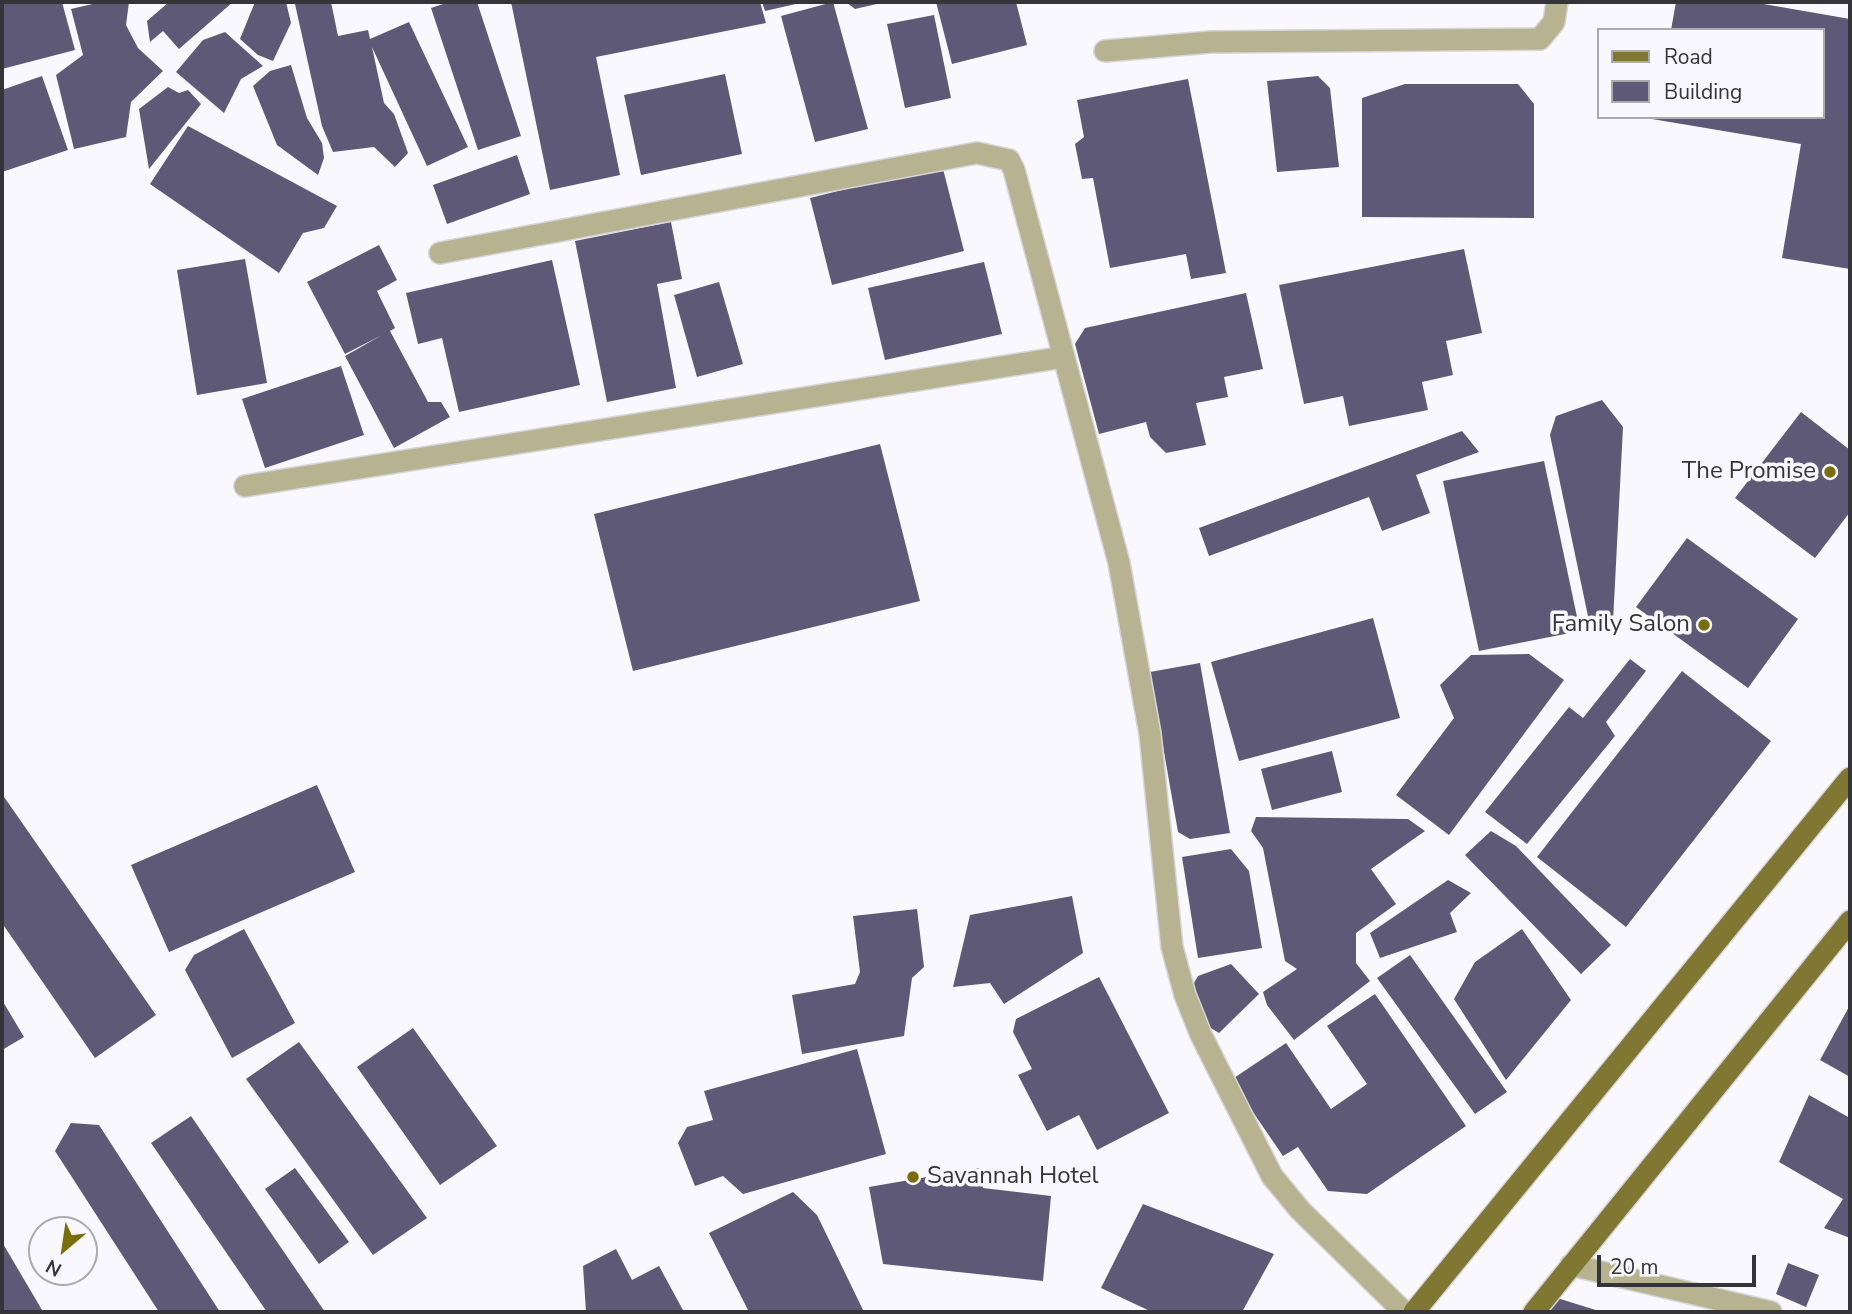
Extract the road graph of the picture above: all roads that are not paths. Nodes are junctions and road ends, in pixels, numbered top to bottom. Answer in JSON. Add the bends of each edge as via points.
{"nodes":[{"id":1,"x":1557,"y":2,"type":"edge"},
{"id":2,"x":1105,"y":51,"type":"dead end"},
{"id":3,"x":440,"y":253,"type":"dead end"},
{"id":4,"x":1064,"y":357,"type":"junction"},
{"id":5,"x":244,"y":486,"type":"dead end"},
{"id":6,"x":1850,"y":778,"type":"edge"},
{"id":7,"x":1850,"y":921,"type":"edge"},
{"id":8,"x":1571,"y":1265,"type":"junction"},
{"id":9,"x":1404,"y":1312,"type":"edge"},
{"id":10,"x":1414,"y":1312,"type":"edge"},
{"id":11,"x":1534,"y":1312,"type":"edge"},
{"id":12,"x":1771,"y":1312,"type":"edge"}],
"edges":[{"from":1,"to":2,"type":"street","via":[[1554,22],[1541,39],[1211,43]]},
{"from":3,"to":4,"type":"street","via":[[977,153],[999,156],[1009,160],[1014,170]]},
{"from":4,"to":5,"type":"street"},
{"from":4,"to":9,"type":"street","via":[[1119,563],[1150,734],[1172,947],[1185,995],[1272,1176],[1300,1210]]},
{"from":6,"to":10,"type":"main road"},
{"from":7,"to":8,"type":"main road"},
{"from":8,"to":11,"type":"main road"},
{"from":8,"to":12,"type":"street"}]}
